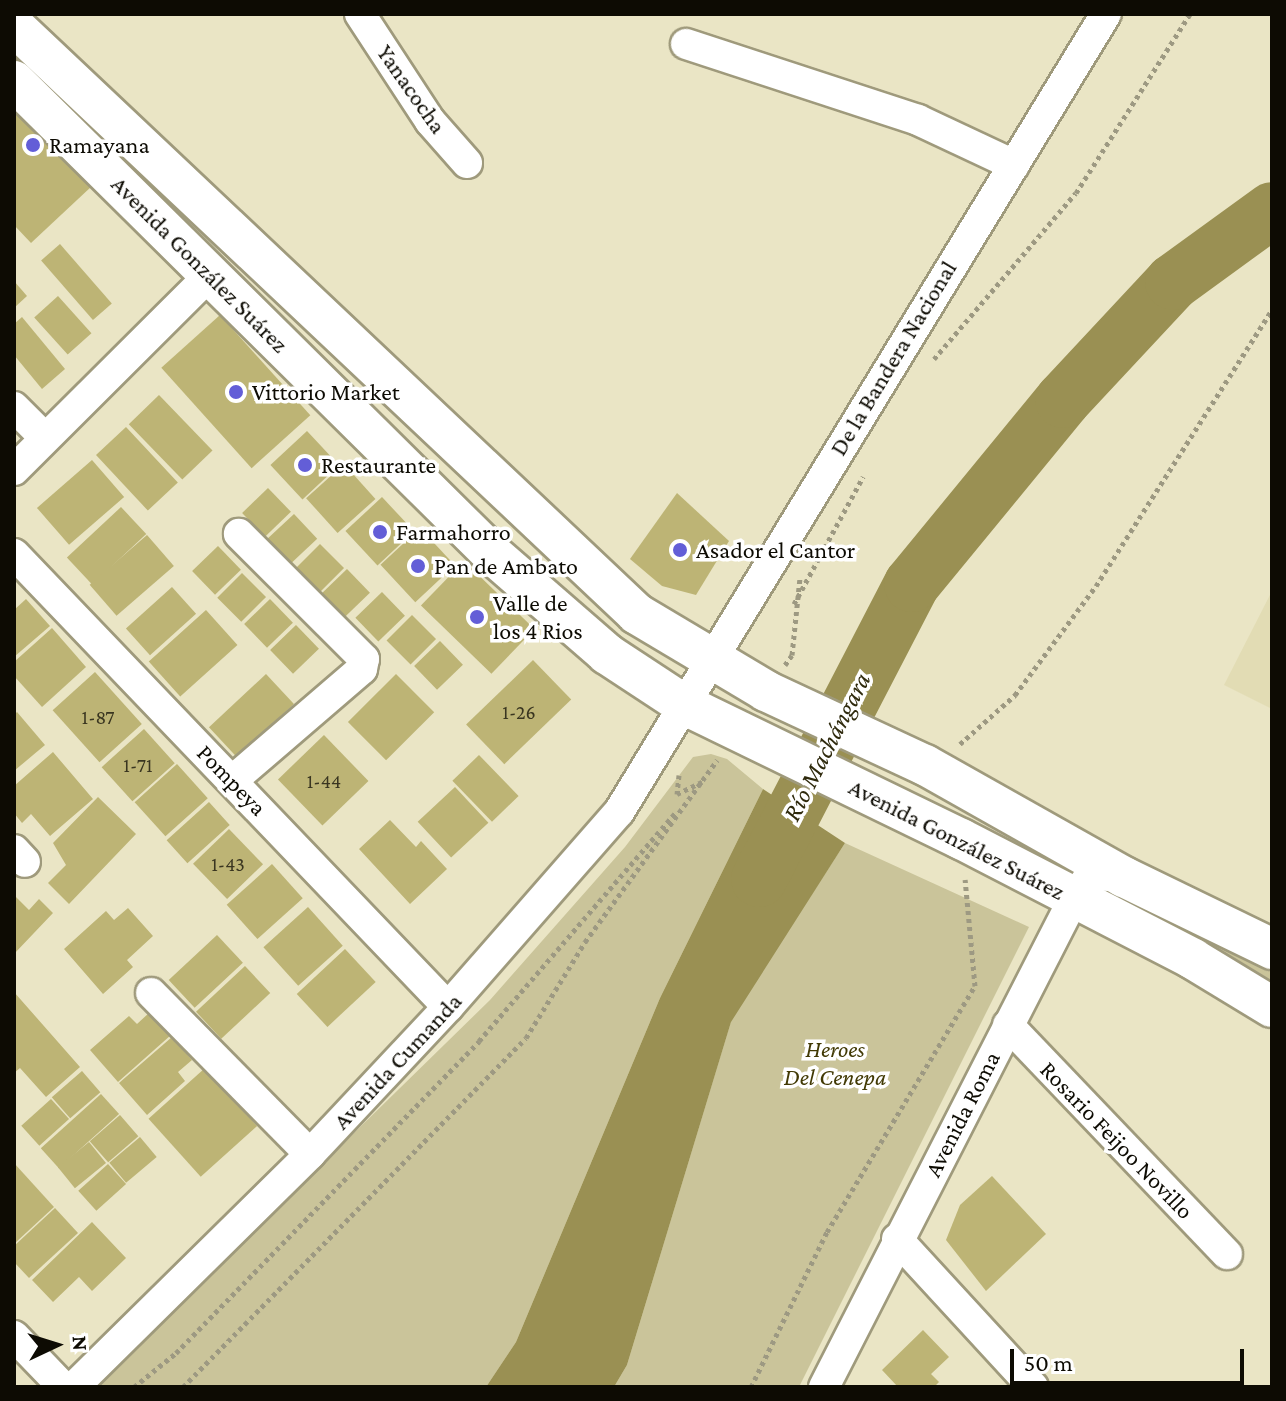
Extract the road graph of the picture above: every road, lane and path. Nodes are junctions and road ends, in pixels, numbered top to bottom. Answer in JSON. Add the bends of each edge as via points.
{"nodes":[{"id":1,"x":360,"y":14,"type":"edge"},
{"id":2,"x":1106,"y":14,"type":"edge"},
{"id":3,"x":1190,"y":14,"type":"edge"},
{"id":4,"x":14,"y":26,"type":"edge"},
{"id":5,"x":686,"y":44,"type":"dead end"},
{"id":6,"x":14,"y":81,"type":"edge"},
{"id":7,"x":467,"y":163,"type":"dead end"},
{"id":8,"x":1014,"y":165,"type":"junction"},
{"id":9,"x":212,"y":273,"type":"junction"},
{"id":10,"x":1272,"y":310,"type":"edge"},
{"id":11,"x":923,"y":371,"type":"dead end"},
{"id":12,"x":14,"y":407,"type":"edge"},
{"id":13,"x":45,"y":438,"type":"junction"},
{"id":14,"x":869,"y":466,"type":"dead end"},
{"id":15,"x":14,"y":470,"type":"edge"},
{"id":16,"x":239,"y":534,"type":"dead end"},
{"id":17,"x":14,"y":554,"type":"edge"},
{"id":18,"x":709,"y":661,"type":"junction"},
{"id":19,"x":766,"y":691,"type":"junction"},
{"id":20,"x":683,"y":704,"type":"junction"},
{"id":21,"x":925,"y":765,"type":"junction"},
{"id":22,"x":233,"y":780,"type":"junction"},
{"id":23,"x":961,"y":839,"type":"junction"},
{"id":24,"x":1124,"y":877,"type":"junction"},
{"id":25,"x":1074,"y":898,"type":"junction"},
{"id":26,"x":1272,"y":949,"type":"edge"},
{"id":27,"x":151,"y":993,"type":"dead end"},
{"id":28,"x":448,"y":1007,"type":"junction"},
{"id":29,"x":1272,"y":1007,"type":"edge"},
{"id":30,"x":1008,"y":1025,"type":"junction"},
{"id":31,"x":310,"y":1154,"type":"junction"},
{"id":32,"x":897,"y":1239,"type":"junction"},
{"id":33,"x":1227,"y":1254,"type":"dead end"},
{"id":34,"x":14,"y":1336,"type":"edge"},
{"id":35,"x":63,"y":1387,"type":"edge"},
{"id":36,"x":74,"y":1387,"type":"edge"},
{"id":37,"x":134,"y":1387,"type":"edge"},
{"id":38,"x":183,"y":1387,"type":"edge"},
{"id":39,"x":751,"y":1387,"type":"edge"},
{"id":40,"x":824,"y":1387,"type":"edge"},
{"id":41,"x":1033,"y":1387,"type":"edge"}],
"edges":[{"from":1,"to":7,"type":"street","name":"Yanacocha","via":[[430,121]]},
{"from":2,"to":8,"type":"street","name":"De la Bandera Nacional"},
{"from":3,"to":11,"type":"path","via":[[1076,193]]},
{"from":4,"to":18,"type":"main road","name":"Avenida González Suárez","via":[[546,533],[637,614]]},
{"from":5,"to":8,"type":"street","via":[[918,120]]},
{"from":6,"to":9,"type":"main road","name":"Avenida González Suárez"},
{"from":8,"to":18,"type":"street","name":"De la Bandera Nacional"},
{"from":9,"to":13,"type":"street"},
{"from":9,"to":20,"type":"main road","name":"Avenida González Suárez","via":[[539,598],[607,654]]},
{"from":10,"to":21,"type":"path","via":[[1131,535],[1015,695],[974,735]]},
{"from":12,"to":13,"type":"street"},
{"from":13,"to":15,"type":"street"},
{"from":14,"to":19,"type":"path","via":[[794,604],[792,655]]},
{"from":16,"to":22,"type":"street","via":[[364,659],[362,669]]},
{"from":17,"to":22,"type":"street","name":"Pompeya"},
{"from":18,"to":19,"type":"main road","name":"Avenida González Suárez"},
{"from":18,"to":20,"type":"street","name":"De la Bandera Nacional"},
{"from":19,"to":21,"type":"main road","name":"Avenida González Suárez"},
{"from":20,"to":23,"type":"main road","name":"Avenida González Suárez"},
{"from":20,"to":28,"type":"street","name":"Avenida Cumanda","via":[[619,812]]},
{"from":21,"to":24,"type":"main road","name":"Avenida González Suárez"},
{"from":22,"to":28,"type":"street","name":"Pompeya"},
{"from":23,"to":25,"type":"main road","name":"Avenida González Suárez"},
{"from":23,"to":39,"type":"path","via":[[975,986],[827,1232]]},
{"from":24,"to":25,"type":"street","name":"Avenida Roma","via":[[1090,875]]},
{"from":24,"to":26,"type":"main road","name":"Avenida González Suárez"},
{"from":25,"to":29,"type":"main road","name":"Avenida González Suárez"},
{"from":25,"to":30,"type":"street","name":"Avenida Roma"},
{"from":27,"to":31,"type":"street"},
{"from":28,"to":31,"type":"street","name":"Avenida Cumanda"},
{"from":30,"to":32,"type":"street","name":"Avenida Roma"},
{"from":30,"to":33,"type":"street","name":"Rosario Feijoo Novillo"},
{"from":31,"to":36,"type":"street","name":"Avenida Cumanda"},
{"from":32,"to":40,"type":"street","name":"Avenida Roma"},
{"from":32,"to":41,"type":"street"},
{"from":34,"to":35,"type":"street"},
{"from":37,"to":38,"type":"path","via":[[176,1353],[479,1041],[703,781],[585,942],[526,1038]]}]}
